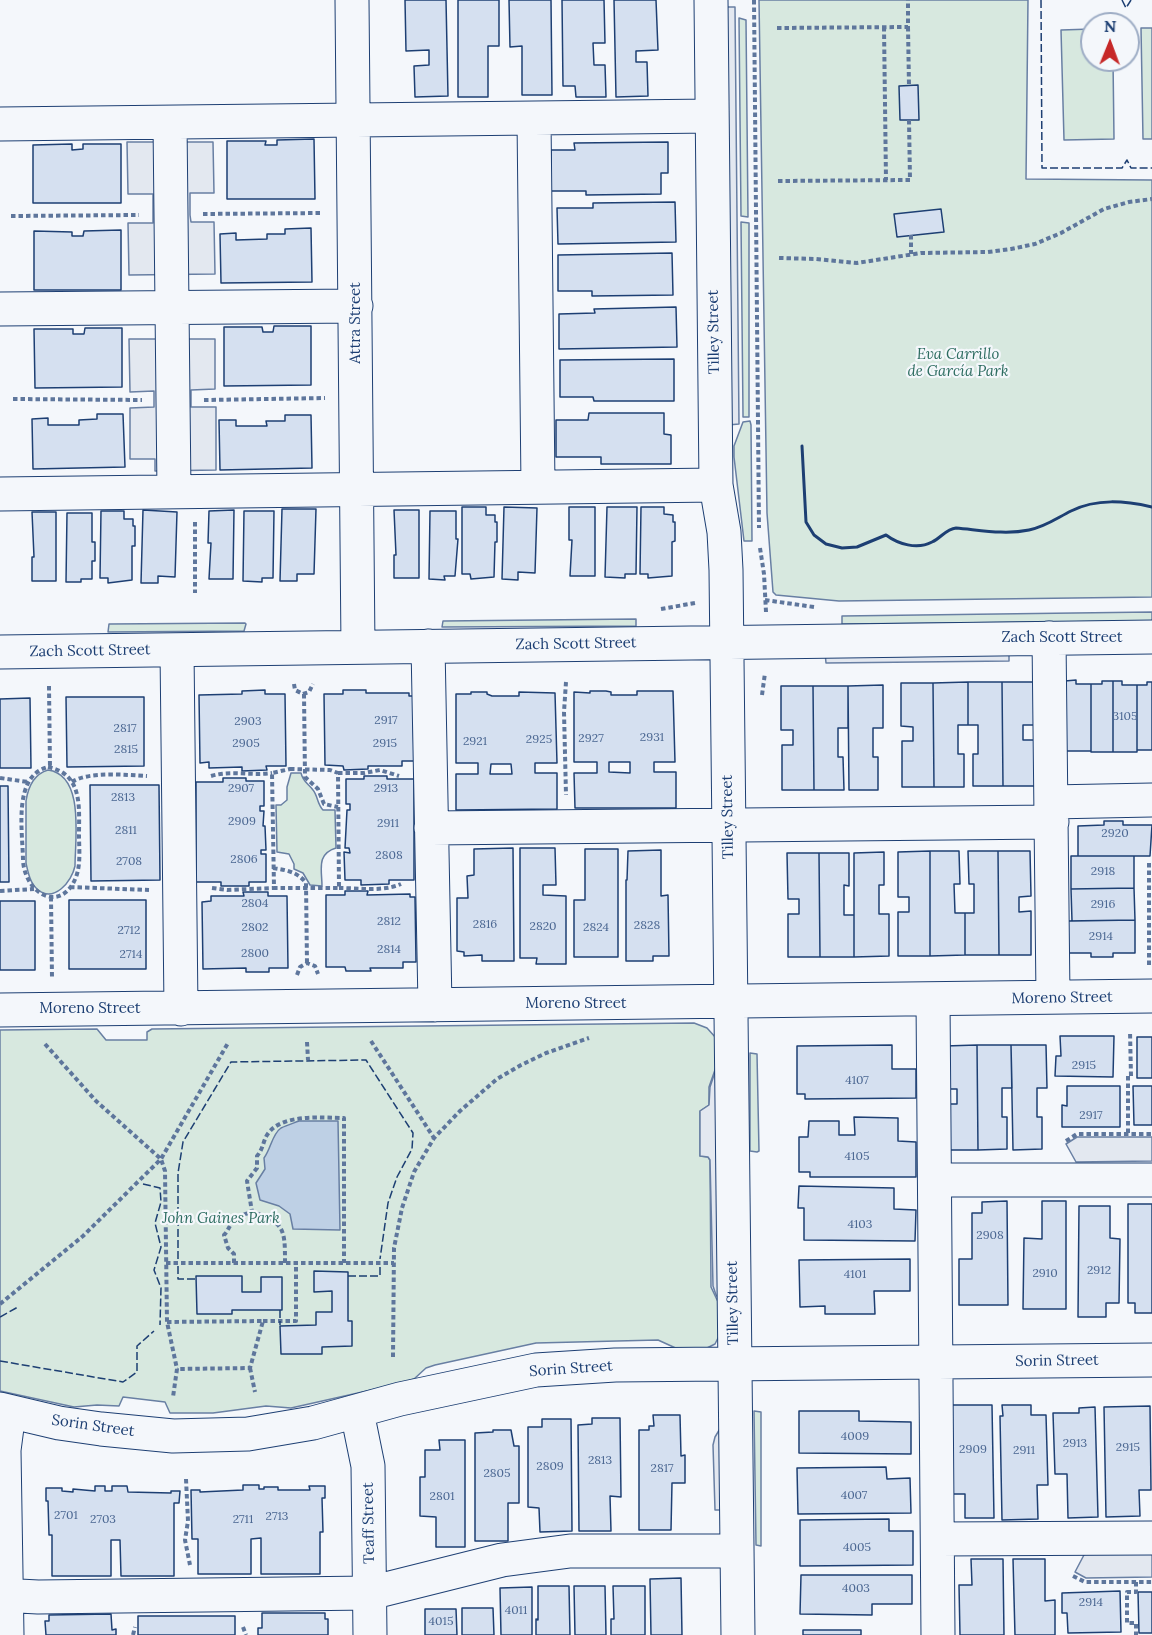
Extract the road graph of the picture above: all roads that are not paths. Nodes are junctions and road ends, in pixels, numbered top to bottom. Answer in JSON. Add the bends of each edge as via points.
{"nodes":[{"id":1,"x":352,"y":0,"type":"edge"},
{"id":2,"x":711,"y":0,"type":"edge"},
{"id":3,"x":712,"y":116,"type":"junction"},
{"id":4,"x":534,"y":119,"type":"junction"},
{"id":5,"x":354,"y":121,"type":"junction"},
{"id":6,"x":170,"y":123,"type":"junction"},
{"id":7,"x":0,"y":124,"type":"edge"},
{"id":8,"x":356,"y":306,"type":"junction"},
{"id":9,"x":172,"y":308,"type":"junction"},
{"id":10,"x":0,"y":309,"type":"edge"},
{"id":11,"x":716,"y":485,"type":"junction"},
{"id":12,"x":538,"y":487,"type":"junction"},
{"id":13,"x":358,"y":489,"type":"junction"},
{"id":14,"x":174,"y":492,"type":"junction"},
{"id":15,"x":0,"y":494,"type":"edge"},
{"id":16,"x":1049,"y":638,"type":"junction"},
{"id":17,"x":1152,"y":638,"type":"edge"},
{"id":18,"x":727,"y":642,"type":"junction"},
{"id":19,"x":428,"y":646,"type":"junction"},
{"id":20,"x":358,"y":647,"type":"junction"},
{"id":21,"x":177,"y":650,"type":"junction"},
{"id":22,"x":0,"y":652,"type":"edge"},
{"id":23,"x":1152,"y":800,"type":"edge"},
{"id":24,"x":1051,"y":812,"type":"junction"},
{"id":25,"x":728,"y":827,"type":"junction"},
{"id":26,"x":431,"y":828,"type":"junction"},
{"id":27,"x":1150,"y":981,"type":"edge"},
{"id":28,"x":1053,"y":998,"type":"junction"},
{"id":29,"x":933,"y":1000,"type":"junction"},
{"id":30,"x":730,"y":1002,"type":"junction"},
{"id":31,"x":435,"y":1005,"type":"junction"},
{"id":32,"x":182,"y":1009,"type":"junction"},
{"id":33,"x":0,"y":1010,"type":"edge"},
{"id":34,"x":936,"y":1180,"type":"junction"},
{"id":35,"x":1152,"y":1180,"type":"edge"},
{"id":36,"x":1152,"y":1360,"type":"edge"},
{"id":37,"x":937,"y":1362,"type":"junction"},
{"id":38,"x":734,"y":1364,"type":"junction"},
{"id":39,"x":5,"y":1411,"type":"edge"},
{"id":40,"x":357,"y":1412,"type":"junction"},
{"id":41,"x":1152,"y":1538,"type":"edge"},
{"id":42,"x":938,"y":1539,"type":"junction"},
{"id":43,"x":737,"y":1551,"type":"junction"},
{"id":44,"x":370,"y":1593,"type":"junction"},
{"id":45,"x":3,"y":1596,"type":"edge"},
{"id":46,"x":7,"y":1635,"type":"edge"},
{"id":47,"x":370,"y":1635,"type":"edge"},
{"id":48,"x":738,"y":1635,"type":"edge"},
{"id":49,"x":938,"y":1635,"type":"edge"}],
"edges":[{"from":1,"to":5,"type":"street","name":"Attra Street"},
{"from":2,"to":3,"type":"street","name":"Tilley Street"},
{"from":3,"to":4,"type":"street"},
{"from":3,"to":11,"type":"street","name":"Tilley Street"},
{"from":4,"to":5,"type":"street"},
{"from":4,"to":12,"type":"street"},
{"from":5,"to":6,"type":"street"},
{"from":5,"to":8,"type":"street","name":"Attra Street"},
{"from":6,"to":7,"type":"street"},
{"from":6,"to":9,"type":"street"},
{"from":8,"to":9,"type":"street"},
{"from":8,"to":13,"type":"street","name":"Attra Street"},
{"from":9,"to":10,"type":"street"},
{"from":9,"to":14,"type":"street"},
{"from":11,"to":12,"type":"street"},
{"from":11,"to":18,"type":"street","name":"Tilley Street","via":[[724,532]]},
{"from":12,"to":13,"type":"street"},
{"from":13,"to":14,"type":"street"},
{"from":13,"to":20,"type":"street","name":"Attra Street"},
{"from":14,"to":15,"type":"street"},
{"from":16,"to":17,"type":"street","name":"Zach Scott Street"},
{"from":16,"to":18,"type":"street","name":"Zach Scott Street"},
{"from":16,"to":24,"type":"street"},
{"from":18,"to":19,"type":"street","name":"Zach Scott Street"},
{"from":18,"to":25,"type":"street","name":"Tilley Street"},
{"from":19,"to":20,"type":"street","name":"Zach Scott Street"},
{"from":19,"to":26,"type":"street"},
{"from":20,"to":21,"type":"street","name":"Zach Scott Street"},
{"from":21,"to":22,"type":"street","name":"Zach Scott Street"},
{"from":21,"to":32,"type":"street"},
{"from":23,"to":24,"type":"street"},
{"from":24,"to":25,"type":"street"},
{"from":24,"to":28,"type":"street"},
{"from":25,"to":26,"type":"street"},
{"from":25,"to":30,"type":"street","name":"Tilley Street"},
{"from":26,"to":31,"type":"street"},
{"from":27,"to":28,"type":"street","name":"Moreno Street"},
{"from":28,"to":29,"type":"street","name":"Moreno Street"},
{"from":29,"to":30,"type":"street","name":"Moreno Street"},
{"from":29,"to":34,"type":"street"},
{"from":30,"to":31,"type":"street","name":"Moreno Street"},
{"from":30,"to":38,"type":"street","name":"Tilley Street"},
{"from":31,"to":32,"type":"street","name":"Moreno Street"},
{"from":32,"to":33,"type":"street","name":"Moreno Street"},
{"from":34,"to":35,"type":"street"},
{"from":34,"to":37,"type":"street"},
{"from":36,"to":37,"type":"street","name":"Sorin Street"},
{"from":37,"to":38,"type":"street","name":"Sorin Street"},
{"from":37,"to":42,"type":"street"},
{"from":38,"to":40,"type":"street","name":"Sorin Street","via":[[536,1370],[444,1388]]},
{"from":38,"to":43,"type":"street","name":"Tilley Street"},
{"from":39,"to":40,"type":"street","name":"Sorin Street","via":[[59,1423],[173,1436],[248,1434]]},
{"from":39,"to":45,"type":"street"},
{"from":40,"to":44,"type":"street","name":"Teaff Street","via":[[368,1466]]},
{"from":41,"to":42,"type":"street"},
{"from":42,"to":49,"type":"street"},
{"from":43,"to":44,"type":"street","via":[[570,1551],[502,1560]]},
{"from":43,"to":48,"type":"street","name":"Tilley Street"},
{"from":44,"to":45,"type":"street"},
{"from":44,"to":47,"type":"street","name":"Teaff Street"},
{"from":45,"to":46,"type":"street"}]}
